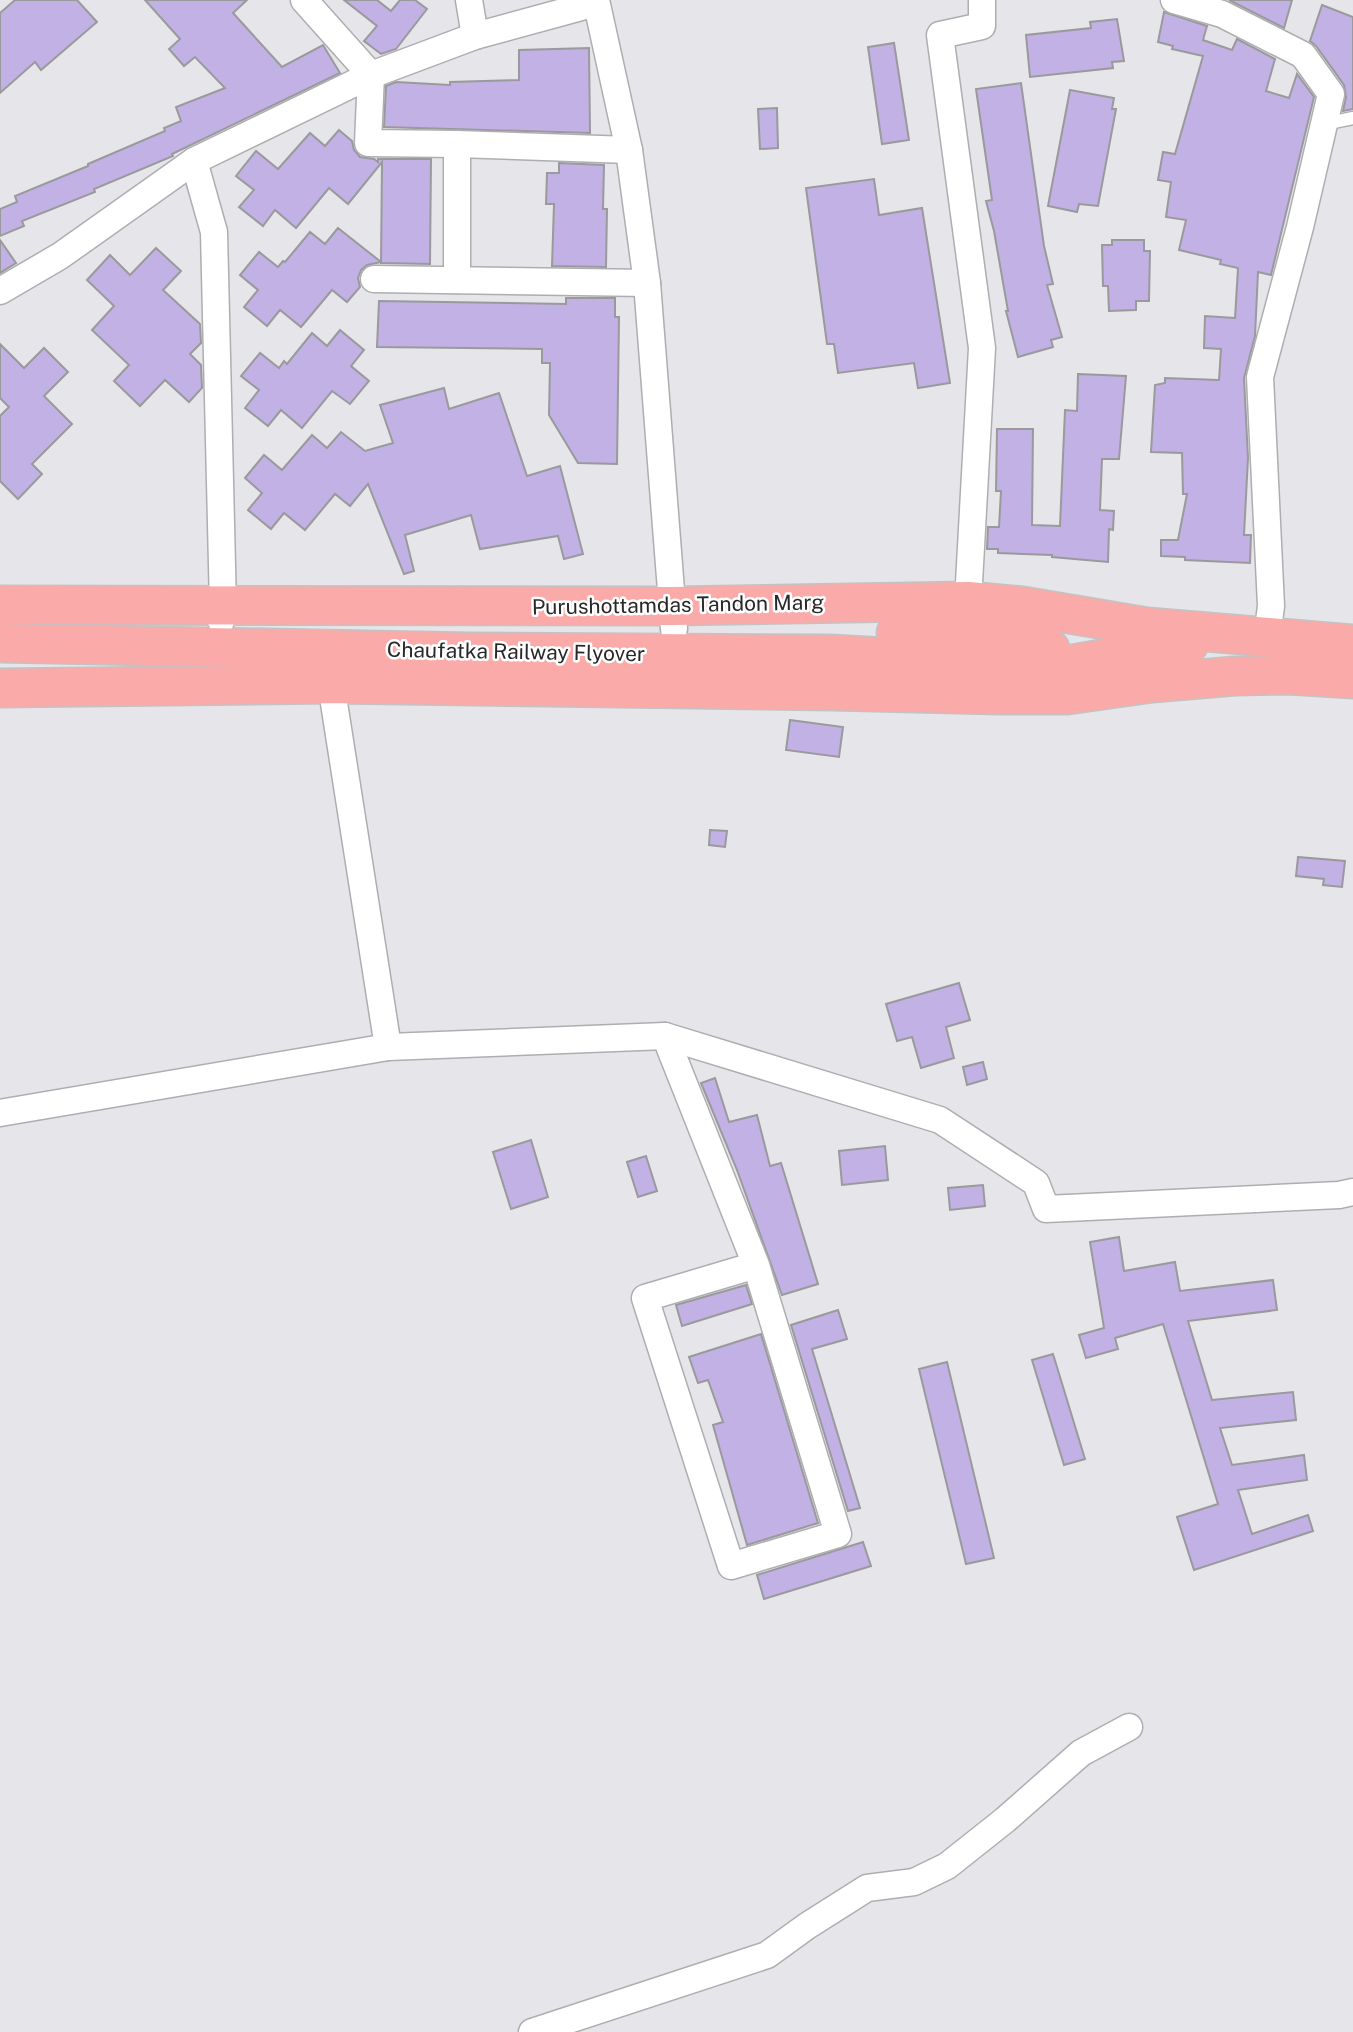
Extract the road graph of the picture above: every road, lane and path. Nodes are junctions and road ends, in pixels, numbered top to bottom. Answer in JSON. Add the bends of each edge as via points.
{"nodes":[{"id":1,"x":304,"y":0,"type":"edge"},
{"id":2,"x":469,"y":0,"type":"edge"},
{"id":3,"x":982,"y":0,"type":"edge"},
{"id":4,"x":1174,"y":0,"type":"edge"},
{"id":5,"x":596,"y":1,"type":"edge"},
{"id":6,"x":475,"y":36,"type":"junction"},
{"id":7,"x":371,"y":75,"type":"junction"},
{"id":8,"x":1353,"y":118,"type":"edge"},
{"id":9,"x":1324,"y":124,"type":"junction"},
{"id":10,"x":457,"y":144,"type":"junction"},
{"id":11,"x":629,"y":150,"type":"junction"},
{"id":12,"x":194,"y":161,"type":"junction"},
{"id":13,"x":374,"y":279,"type":"dead end"},
{"id":14,"x":457,"y":280,"type":"junction"},
{"id":15,"x":647,"y":283,"type":"junction"},
{"id":16,"x":0,"y":291,"type":"edge"},
{"id":17,"x":968,"y":601,"type":"junction"},
{"id":18,"x":0,"y":605,"type":"edge"},
{"id":19,"x":1022,"y":606,"type":"junction"},
{"id":20,"x":222,"y":615,"type":"junction"},
{"id":21,"x":0,"y":617,"type":"edge"},
{"id":22,"x":674,"y":617,"type":"junction"},
{"id":23,"x":1256,"y":636,"type":"junction"},
{"id":24,"x":0,"y":643,"type":"edge"},
{"id":25,"x":1353,"y":643,"type":"edge"},
{"id":26,"x":1079,"y":666,"type":"junction"},
{"id":27,"x":1032,"y":671,"type":"junction"},
{"id":28,"x":1235,"y":676,"type":"junction"},
{"id":29,"x":1353,"y":679,"type":"edge"},
{"id":30,"x":331,"y":684,"type":"junction"},
{"id":31,"x":0,"y":688,"type":"edge"},
{"id":32,"x":665,"y":1036,"type":"junction"},
{"id":33,"x":388,"y":1047,"type":"junction"},
{"id":34,"x":0,"y":1114,"type":"edge"},
{"id":35,"x":1353,"y":1192,"type":"edge"},
{"id":36,"x":756,"y":1265,"type":"junction"},
{"id":37,"x":1129,"y":1727,"type":"dead end"},
{"id":38,"x":532,"y":2032,"type":"edge"}],
"edges":[{"from":1,"to":7,"type":"street"},
{"from":2,"to":6,"type":"street"},
{"from":3,"to":17,"type":"street","via":[[982,26],[940,35],[982,348]]},
{"from":4,"to":9,"type":"street","via":[[1222,14],[1303,55],[1331,94]]},
{"from":5,"to":6,"type":"street"},
{"from":5,"to":11,"type":"street"},
{"from":6,"to":7,"type":"street"},
{"from":7,"to":10,"type":"street","via":[[368,144]]},
{"from":7,"to":12,"type":"street"},
{"from":8,"to":9,"type":"lane"},
{"from":9,"to":23,"type":"street","via":[[1261,377],[1271,606]]},
{"from":10,"to":11,"type":"street"},
{"from":10,"to":14,"type":"street"},
{"from":11,"to":15,"type":"street"},
{"from":12,"to":16,"type":"street","via":[[61,256]]},
{"from":12,"to":20,"type":"street","via":[[214,232]]},
{"from":13,"to":14,"type":"street"},
{"from":14,"to":15,"type":"street"},
{"from":15,"to":22,"type":"street"},
{"from":17,"to":19,"type":"main road","name":"Purushottamdas Tandon Marg"},
{"from":17,"to":22,"type":"main road","name":"Purushottamdas Tandon Marg"},
{"from":18,"to":20,"type":"main road"},
{"from":19,"to":23,"type":"main road","name":"Purushottamdas Tandon Marg","via":[[1147,627]]},
{"from":19,"to":26,"type":"main road","via":[[1065,626],[1082,649]]},
{"from":20,"to":21,"type":"main road"},
{"from":20,"to":22,"type":"main road"},
{"from":22,"to":27,"type":"main road","via":[[804,629],[1041,639],[1050,649],[1050,660]]},
{"from":23,"to":25,"type":"main road","name":"Purushottamdas Tandon Marg"},
{"from":23,"to":26,"type":"main road"},
{"from":24,"to":27,"type":"main road","name":"Chaufatka Railway Flyover","via":[[829,654]]},
{"from":26,"to":27,"type":"main road","name":"Chaufatka Railway Flyover"},
{"from":26,"to":28,"type":"main road"},
{"from":28,"to":29,"type":"main road"},
{"from":28,"to":30,"type":"main road","via":[[1067,695]]},
{"from":30,"to":31,"type":"main road"},
{"from":30,"to":33,"type":"street"},
{"from":32,"to":33,"type":"street"},
{"from":32,"to":35,"type":"street","via":[[940,1119],[1036,1183],[1046,1209]]},
{"from":32,"to":36,"type":"street"},
{"from":33,"to":34,"type":"street"},
{"from":36,"to":36,"type":"street","via":[[838,1534],[731,1566],[645,1298]]},
{"from":37,"to":38,"type":"street","via":[[1081,1754],[947,1866],[914,1882],[867,1888],[767,1955]]}]}
